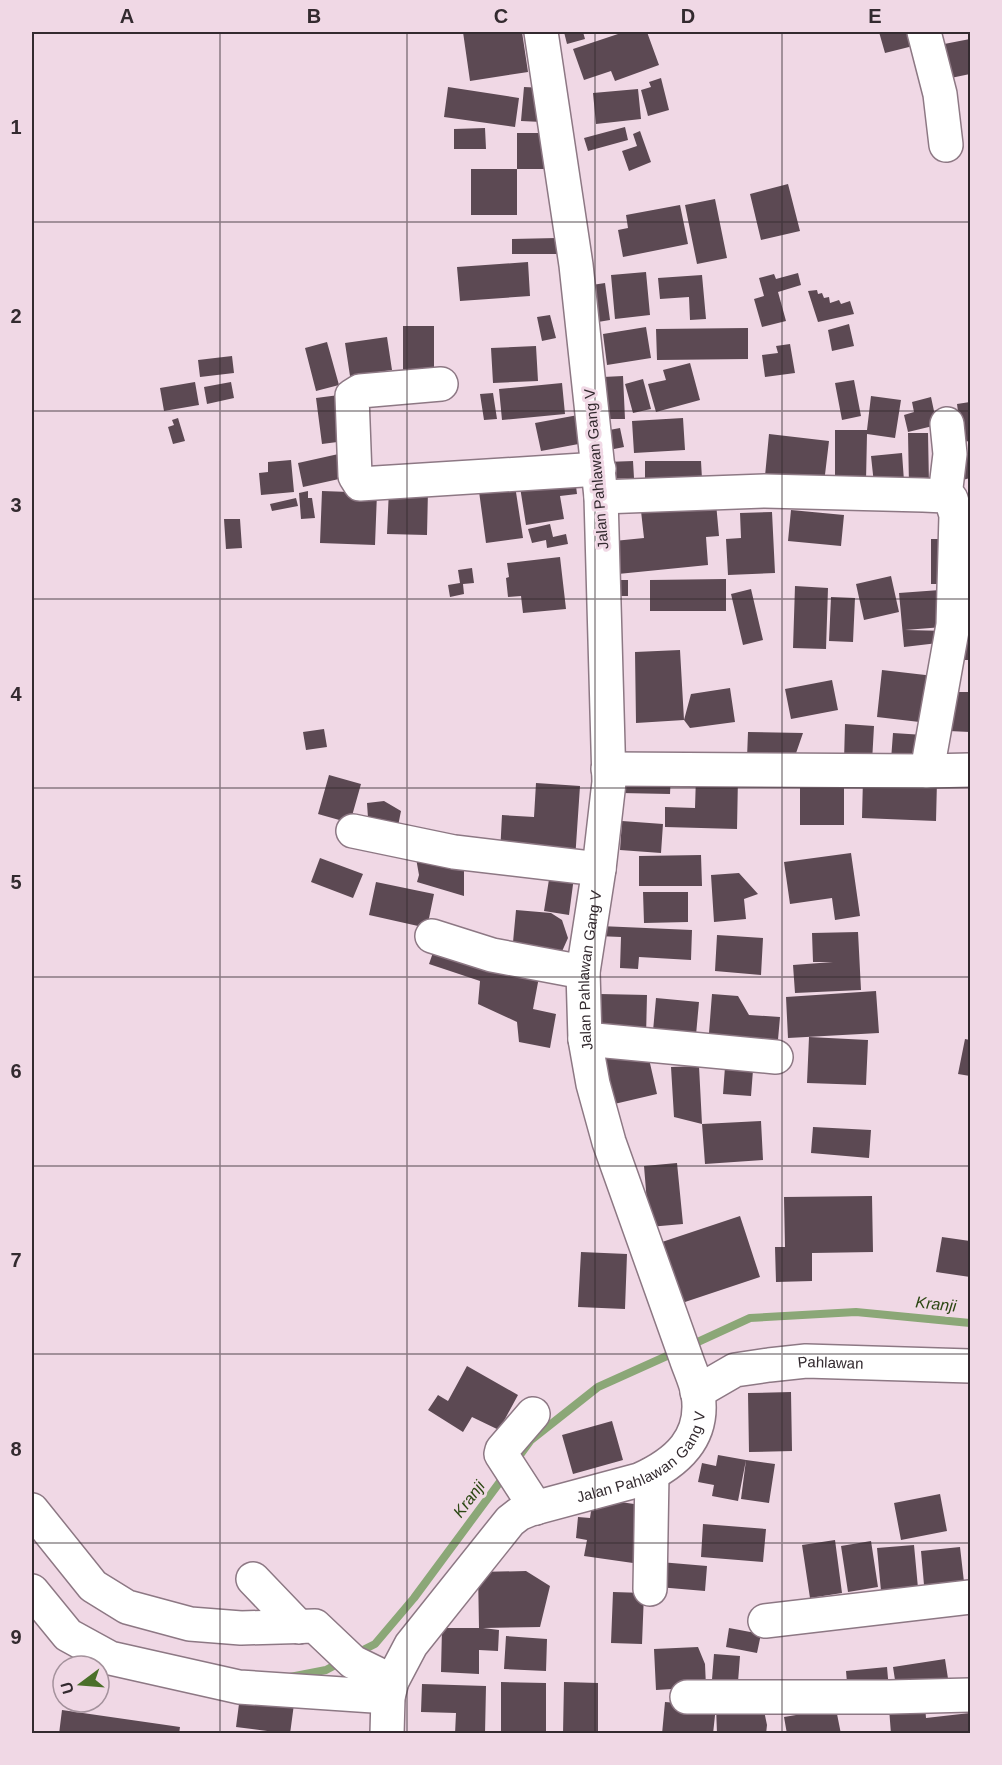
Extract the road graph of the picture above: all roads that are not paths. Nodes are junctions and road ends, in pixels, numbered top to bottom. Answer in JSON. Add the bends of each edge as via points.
{"nodes":[{"id":1,"x":541,"y":32,"type":"edge"},
{"id":2,"x":924,"y":32,"type":"edge"},
{"id":3,"x":946,"y":145,"type":"dead end"},
{"id":4,"x":441,"y":384,"type":"dead end"},
{"id":5,"x":947,"y":424,"type":"dead end"},
{"id":6,"x":600,"y":483,"type":"junction"},
{"id":7,"x":945,"y":496,"type":"junction"},
{"id":8,"x":608,"y":768,"type":"junction"},
{"id":9,"x":970,"y":770,"type":"edge"},
{"id":10,"x":927,"y":771,"type":"junction"},
{"id":11,"x":353,"y":831,"type":"dead end"},
{"id":12,"x":599,"y":868,"type":"junction"},
{"id":13,"x":432,"y":936,"type":"dead end"},
{"id":14,"x":583,"y":972,"type":"junction"},
{"id":15,"x":585,"y":1039,"type":"junction"},
{"id":16,"x":776,"y":1057,"type":"dead end"},
{"id":17,"x":970,"y":1365,"type":"edge"},
{"id":18,"x":698,"y":1392,"type":"junction"},
{"id":19,"x":533,"y":1414,"type":"dead end"},
{"id":20,"x":652,"y":1474,"type":"junction"},
{"id":21,"x":536,"y":1508,"type":"junction"},
{"id":22,"x":32,"y":1510,"type":"edge"},
{"id":23,"x":253,"y":1579,"type":"dead end"},
{"id":24,"x":650,"y":1589,"type":"dead end"},
{"id":25,"x":32,"y":1591,"type":"edge"},
{"id":26,"x":970,"y":1597,"type":"edge"},
{"id":27,"x":765,"y":1621,"type":"dead end"},
{"id":28,"x":307,"y":1627,"type":"junction"},
{"id":29,"x":390,"y":1689,"type":"junction"},
{"id":30,"x":970,"y":1695,"type":"edge"},
{"id":31,"x":687,"y":1697,"type":"dead end"},
{"id":32,"x":387,"y":1734,"type":"edge"}],
"edges":[{"from":1,"to":6,"type":"street","name":"Jalan Pahlawan Gang V","via":[[576,265]]},
{"from":2,"to":3,"type":"street","via":[[940,94]]},
{"from":4,"to":6,"type":"street","via":[[360,391],[352,396],[355,476],[360,484]]},
{"from":5,"to":7,"type":"street","via":[[950,454]]},
{"from":6,"to":7,"type":"street"},
{"from":6,"to":8,"type":"street","name":"Jalan Pahlawan Gang V"},
{"from":7,"to":10,"type":"street","via":[[951,499],[956,515],[953,626]]},
{"from":8,"to":10,"type":"street"},
{"from":8,"to":12,"type":"street","name":"Jalan Pahlawan Gang V"},
{"from":9,"to":10,"type":"street"},
{"from":11,"to":12,"type":"street","via":[[454,852]]},
{"from":12,"to":14,"type":"street","name":"Jalan Pahlawan Gang V"},
{"from":13,"to":14,"type":"street","via":[[492,955]]},
{"from":14,"to":15,"type":"street","name":"Jalan Pahlawan Gang V"},
{"from":15,"to":16,"type":"street"},
{"from":15,"to":18,"type":"street","name":"Jalan Pahlawan Gang V","via":[[592,1084],[609,1142]]},
{"from":17,"to":18,"type":"street","name":"Pahlawan","via":[[806,1361],[735,1370]]},
{"from":18,"to":20,"type":"street","name":"Jalan Pahlawan Gang V","via":[[696,1431],[683,1452]]},
{"from":19,"to":21,"type":"street","via":[[502,1450]]},
{"from":20,"to":21,"type":"street","name":"Jalan Pahlawan Gang V"},
{"from":20,"to":24,"type":"street"},
{"from":21,"to":29,"type":"street","name":"Jalan Pahlawan Gang V","via":[[519,1514],[492,1541],[411,1646]]},
{"from":22,"to":28,"type":"street","via":[[93,1586],[127,1607],[190,1624]]},
{"from":23,"to":28,"type":"street"},
{"from":25,"to":29,"type":"street","via":[[68,1635],[110,1658],[239,1687]]},
{"from":26,"to":27,"type":"street"},
{"from":28,"to":29,"type":"street"},
{"from":29,"to":32,"type":"street","name":"Jalan Pahlawan Gang V"},
{"from":30,"to":31,"type":"street"}]}
